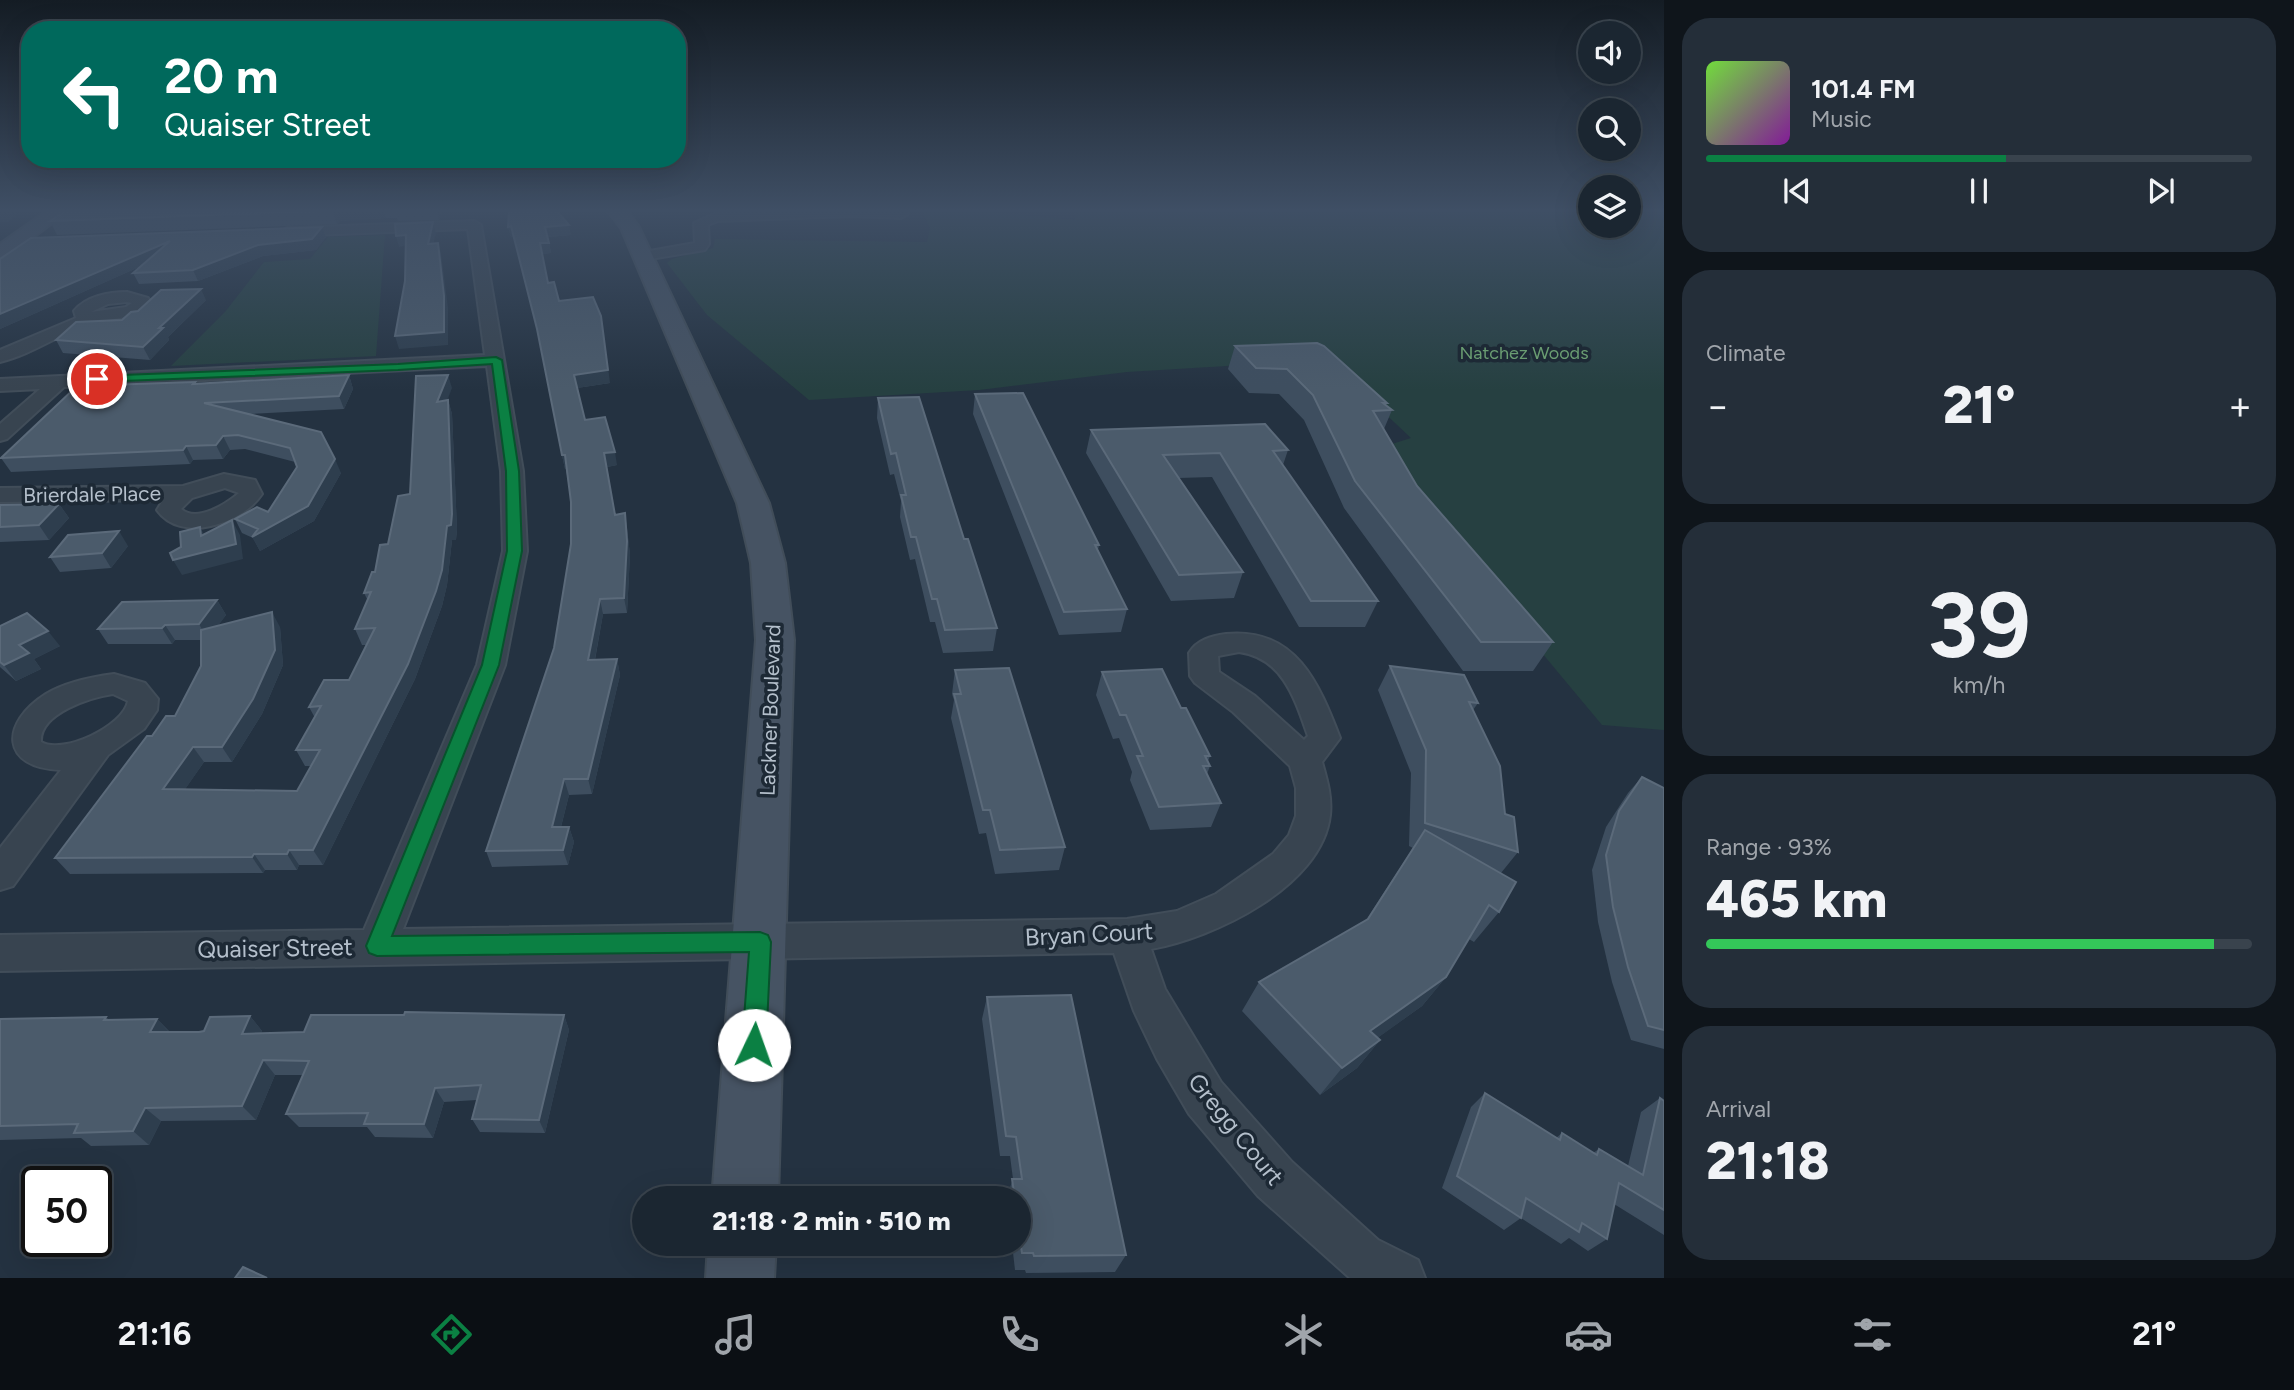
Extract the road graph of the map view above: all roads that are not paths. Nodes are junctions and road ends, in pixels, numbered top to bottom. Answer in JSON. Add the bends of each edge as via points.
{"nodes":[{"id":1,"x":481,"y":271,"type":"edge"},
{"id":2,"x":651,"y":271,"type":"edge"},
{"id":3,"x":92,"y":317,"type":"dead end"},
{"id":4,"x":0,"y":357,"type":"edge"},
{"id":5,"x":496,"y":360,"type":"junction"},
{"id":6,"x":59,"y":382,"type":"junction"},
{"id":7,"x":0,"y":385,"type":"edge"},
{"id":8,"x":0,"y":435,"type":"edge"},
{"id":9,"x":184,"y":493,"type":"dead end"},
{"id":10,"x":0,"y":495,"type":"edge"},
{"id":11,"x":95,"y":749,"type":"dead end"},
{"id":12,"x":1305,"y":760,"type":"dead end"},
{"id":13,"x":0,"y":875,"type":"edge"},
{"id":14,"x":1126,"y":936,"type":"junction"},
{"id":15,"x":760,"y":942,"type":"junction"},
{"id":16,"x":377,"y":946,"type":"junction"},
{"id":17,"x":0,"y":953,"type":"edge"},
{"id":18,"x":746,"y":1186,"type":"edge"},
{"id":19,"x":741,"y":1256,"type":"edge"},
{"id":20,"x":740,"y":1278,"type":"edge"},
{"id":21,"x":1399,"y":1278,"type":"edge"}],
"edges":[{"from":1,"to":5,"type":"street"},
{"from":2,"to":15,"type":"main road","name":"Lackner Boulevard","via":[[753,503],[768,563],[775,640]]},
{"from":3,"to":4,"type":"street"},
{"from":5,"to":6,"type":"street"},
{"from":5,"to":16,"type":"street","via":[[512,471],[514,551],[491,665]]},
{"from":6,"to":7,"type":"street"},
{"from":6,"to":8,"type":"street"},
{"from":9,"to":10,"type":"street","name":"Brierdale Place"},
{"from":11,"to":13,"type":"street"},
{"from":12,"to":14,"type":"street","name":"Bryan Court","via":[[1313,788],[1313,816],[1304,842],[1286,865],[1217,911],[1180,927]]},
{"from":14,"to":15,"type":"street","name":"Bryan Court"},
{"from":14,"to":21,"type":"street","name":"Gregg Court","via":[[1148,997],[1205,1098],[1289,1193],[1361,1257]]},
{"from":15,"to":16,"type":"street","name":"Quaiser Street"},
{"from":15,"to":18,"type":"main road","name":"Lackner Boulevard"},
{"from":16,"to":17,"type":"street","name":"Quaiser Street"},
{"from":19,"to":20,"type":"main road"}]}
